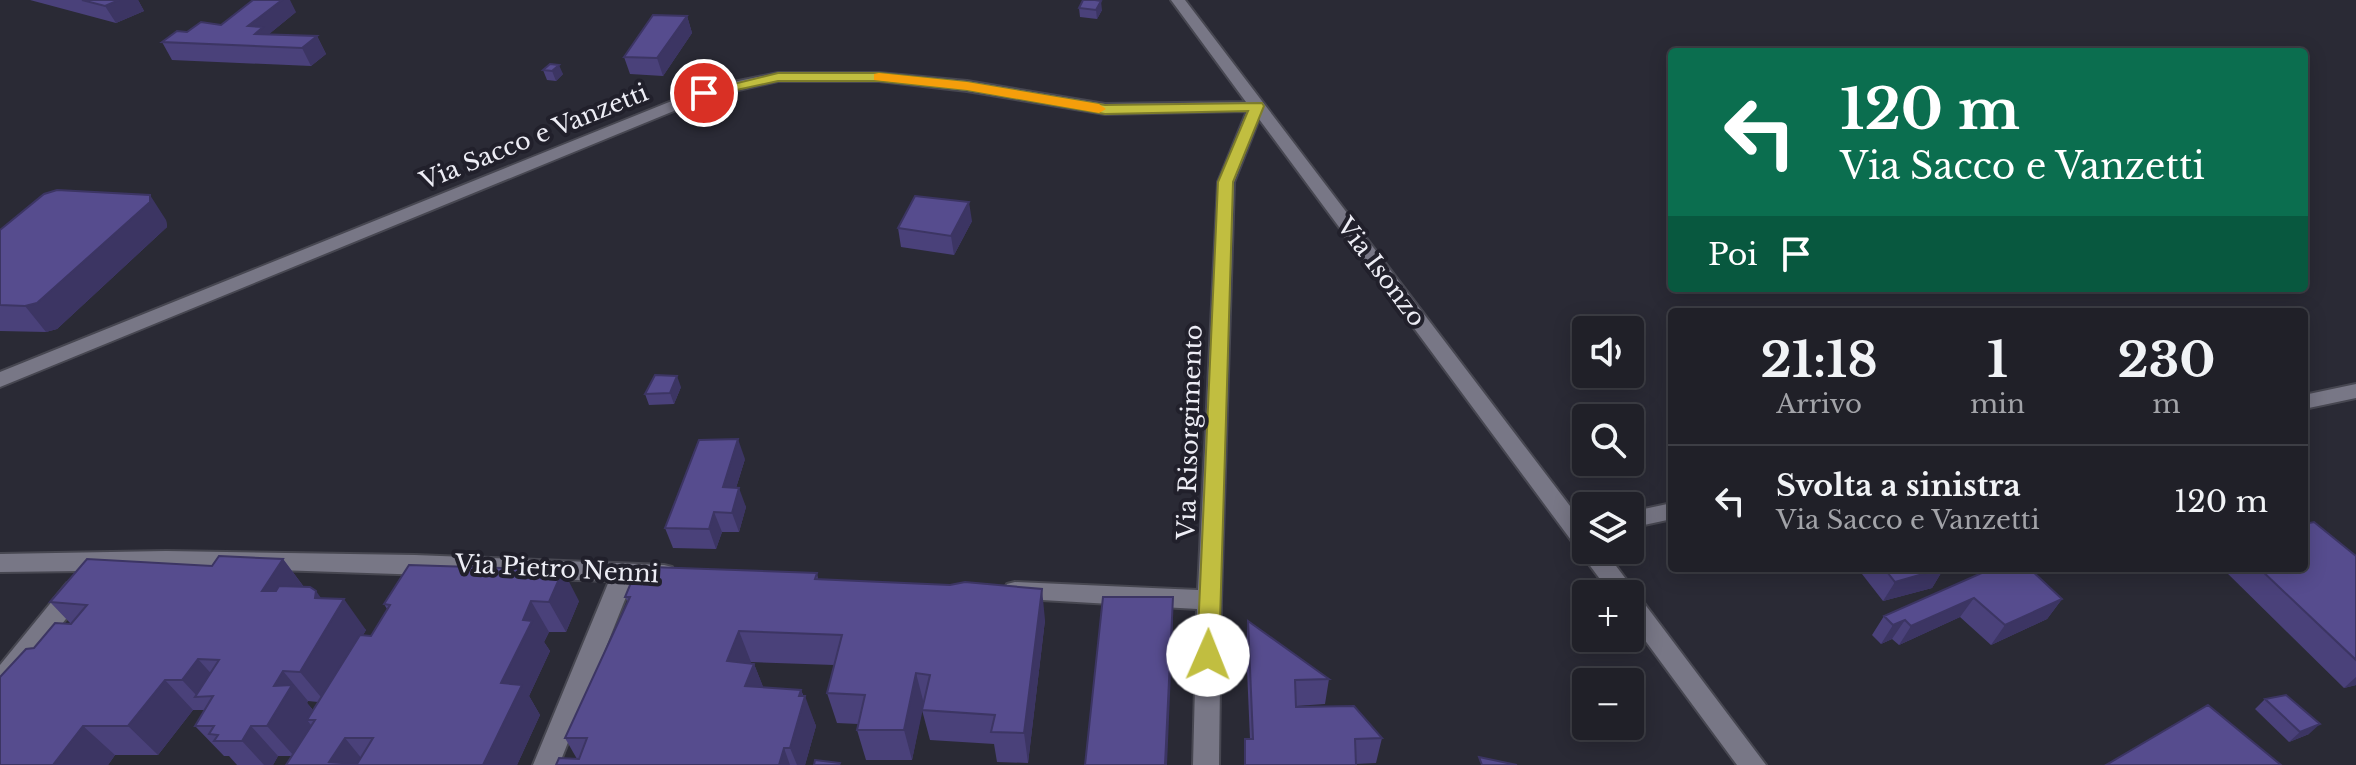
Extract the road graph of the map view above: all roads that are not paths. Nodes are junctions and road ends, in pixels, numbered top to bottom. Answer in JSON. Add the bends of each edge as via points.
{"nodes":[{"id":1,"x":1178,"y":0,"type":"edge"},
{"id":2,"x":1257,"y":106,"type":"junction"},
{"id":3,"x":0,"y":380,"type":"edge"},
{"id":4,"x":2356,"y":391,"type":"edge"},
{"id":5,"x":2308,"y":401,"type":"edge"},
{"id":6,"x":1668,"y":512,"type":"edge"},
{"id":7,"x":1644,"y":517,"type":"edge"},
{"id":8,"x":1572,"y":522,"type":"edge"},
{"id":9,"x":100,"y":559,"type":"junction"},
{"id":10,"x":0,"y":563,"type":"edge"},
{"id":11,"x":624,"y":573,"type":"junction"},
{"id":12,"x":687,"y":576,"type":"edge"},
{"id":13,"x":988,"y":589,"type":"edge"},
{"id":14,"x":1209,"y":600,"type":"junction"},
{"id":15,"x":1644,"y":621,"type":"edge"},
{"id":16,"x":0,"y":684,"type":"edge"},
{"id":17,"x":546,"y":765,"type":"edge"},
{"id":18,"x":1206,"y":765,"type":"edge"},
{"id":19,"x":1753,"y":765,"type":"edge"}],
"edges":[{"from":1,"to":2,"type":"street","name":"Via Isonzo"},
{"from":2,"to":3,"type":"street","name":"Via Sacco e Vanzetti","via":[[1105,109],[879,77],[778,77],[704,93]]},
{"from":2,"to":8,"type":"street","name":"Via Isonzo"},
{"from":2,"to":14,"type":"street","name":"Via Risorgimento","via":[[1226,182]]},
{"from":4,"to":5,"type":"street"},
{"from":6,"to":7,"type":"street"},
{"from":9,"to":10,"type":"street","name":"Via Pietro Nenni"},
{"from":9,"to":11,"type":"street","name":"Via Pietro Nenni","via":[[359,560]]},
{"from":9,"to":16,"type":"street"},
{"from":11,"to":12,"type":"street","name":"Via Pietro Nenni"},
{"from":11,"to":17,"type":"street"},
{"from":13,"to":14,"type":"street"},
{"from":14,"to":18,"type":"street","name":"Via Risorgimento"},
{"from":15,"to":19,"type":"street"}]}
